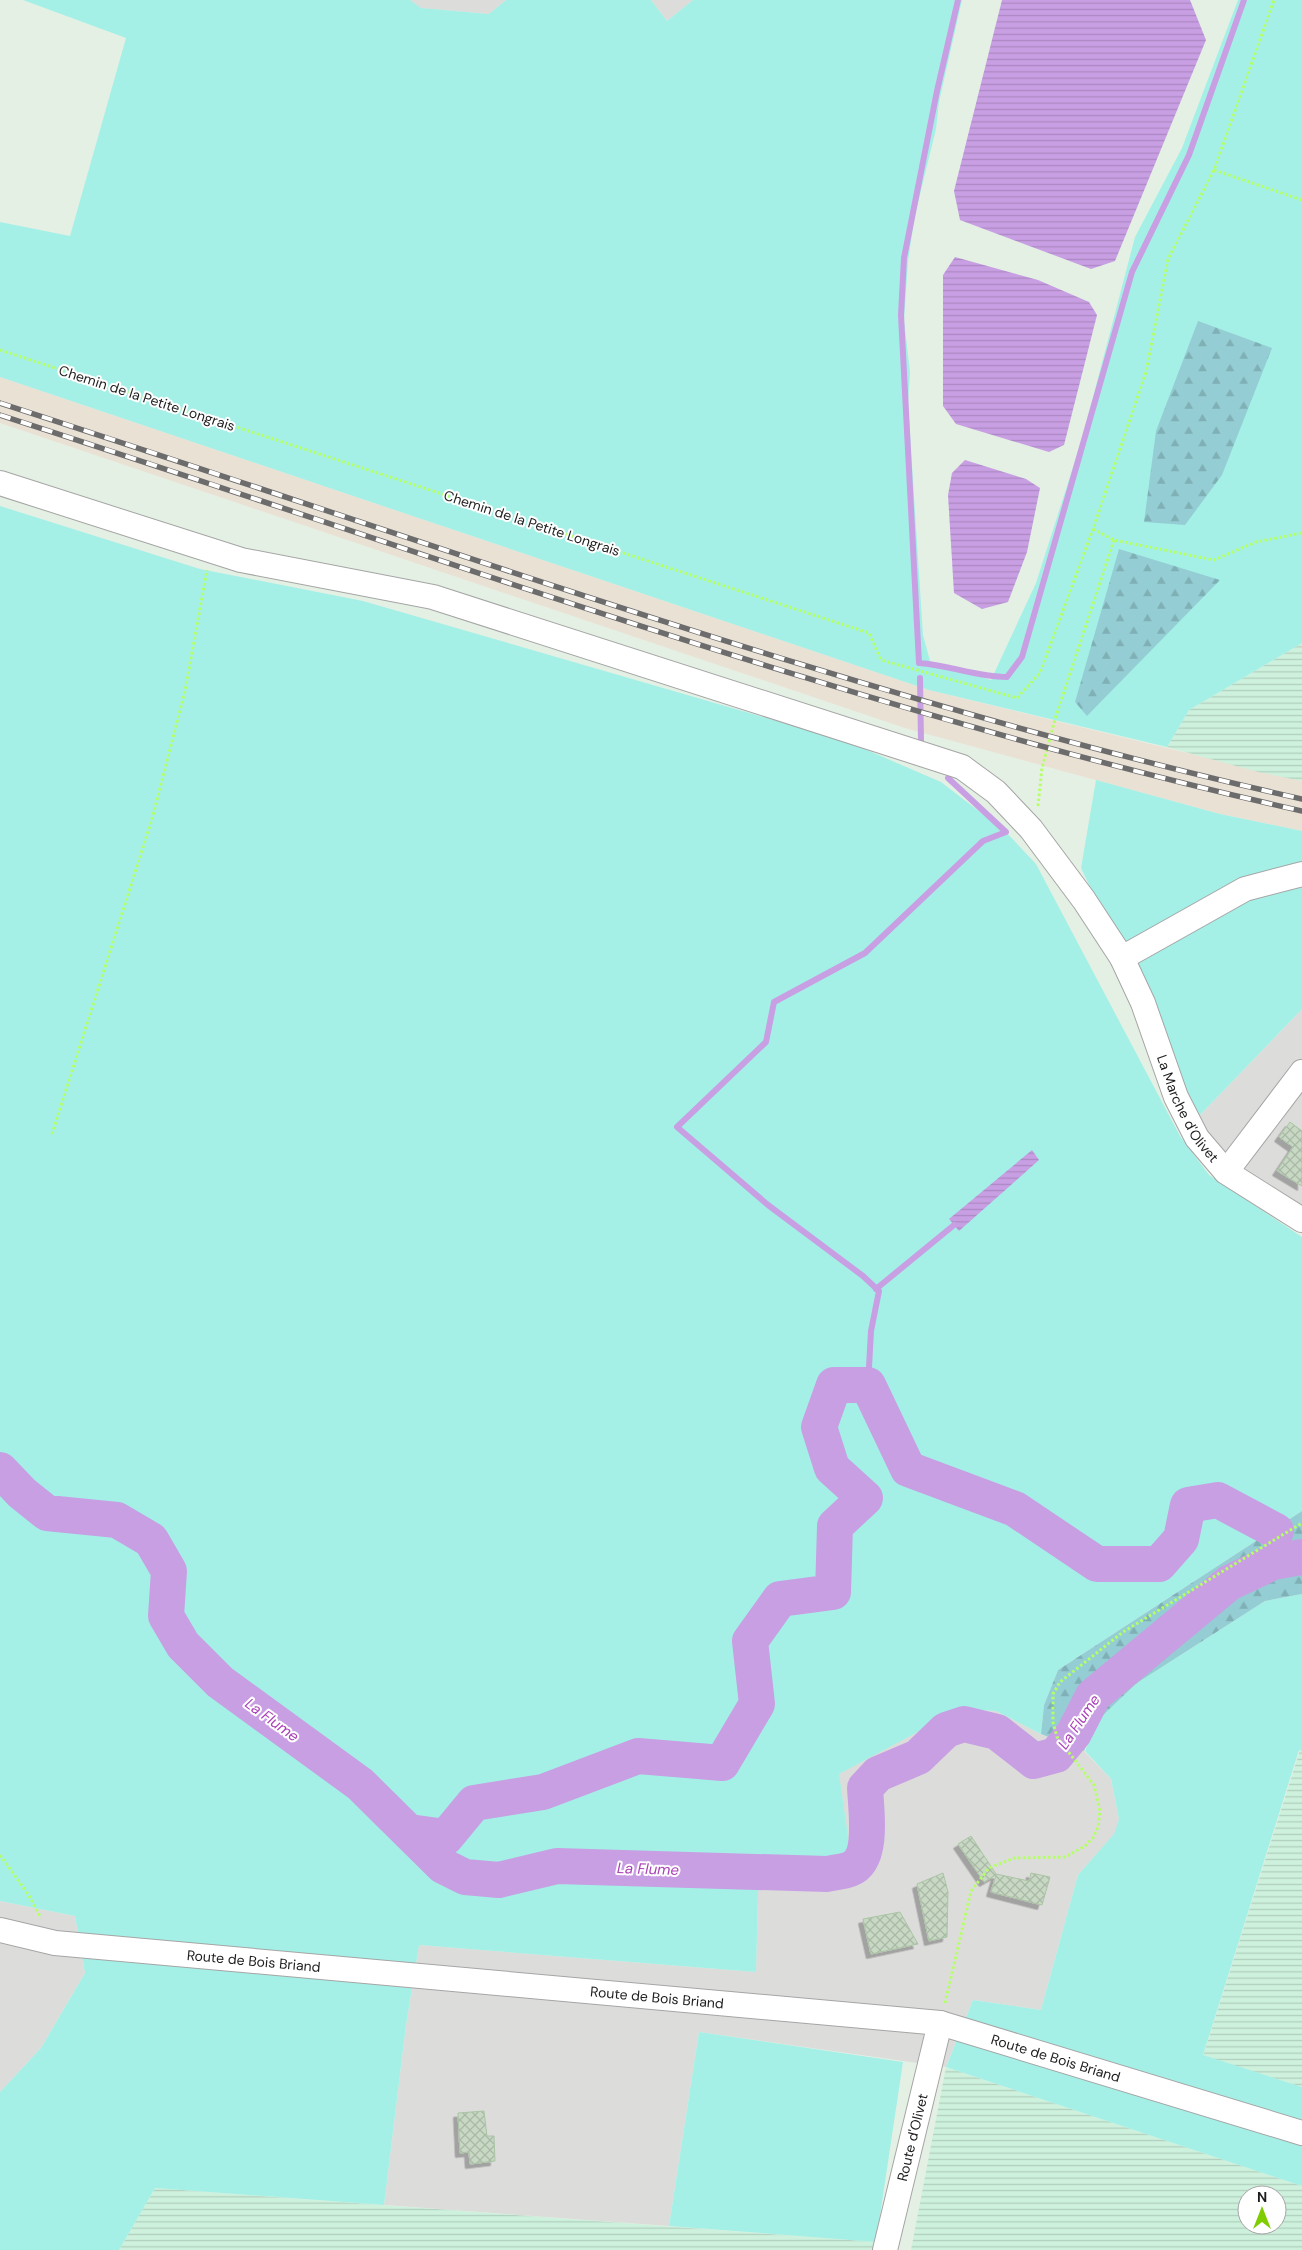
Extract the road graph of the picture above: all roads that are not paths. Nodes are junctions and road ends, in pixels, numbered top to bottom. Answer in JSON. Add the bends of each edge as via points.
{"nodes":[{"id":1,"x":0,"y":483,"type":"edge"},
{"id":2,"x":1302,"y":874,"type":"edge"},
{"id":3,"x":1122,"y":958,"type":"junction"},
{"id":4,"x":1302,"y":1072,"type":"edge"},
{"id":5,"x":1226,"y":1172,"type":"junction"},
{"id":6,"x":1302,"y":1220,"type":"edge"},
{"id":7,"x":0,"y":1930,"type":"edge"},
{"id":8,"x":940,"y":2023,"type":"junction"},
{"id":9,"x":1302,"y":2133,"type":"edge"},
{"id":10,"x":885,"y":2250,"type":"edge"}],
"edges":[{"from":1,"to":3,"type":"street","name":"La Marche d'Olivet","via":[[242,560],[433,597],[962,767],[996,792],[1031,829]]},
{"from":2,"to":3,"type":"street","via":[[1245,889]]},
{"from":3,"to":5,"type":"street","name":"La Marche d'Olivet","via":[[1143,1003],[1176,1097],[1197,1138]]},
{"from":4,"to":5,"type":"street"},
{"from":5,"to":6,"type":"street","name":"La Marche d'Olivet"},
{"from":7,"to":8,"type":"street","name":"Route de Bois Briand","via":[[55,1943]]},
{"from":8,"to":9,"type":"street","name":"Route de Bois Briand"},
{"from":8,"to":10,"type":"street","name":"Route d'Olivet"}]}
